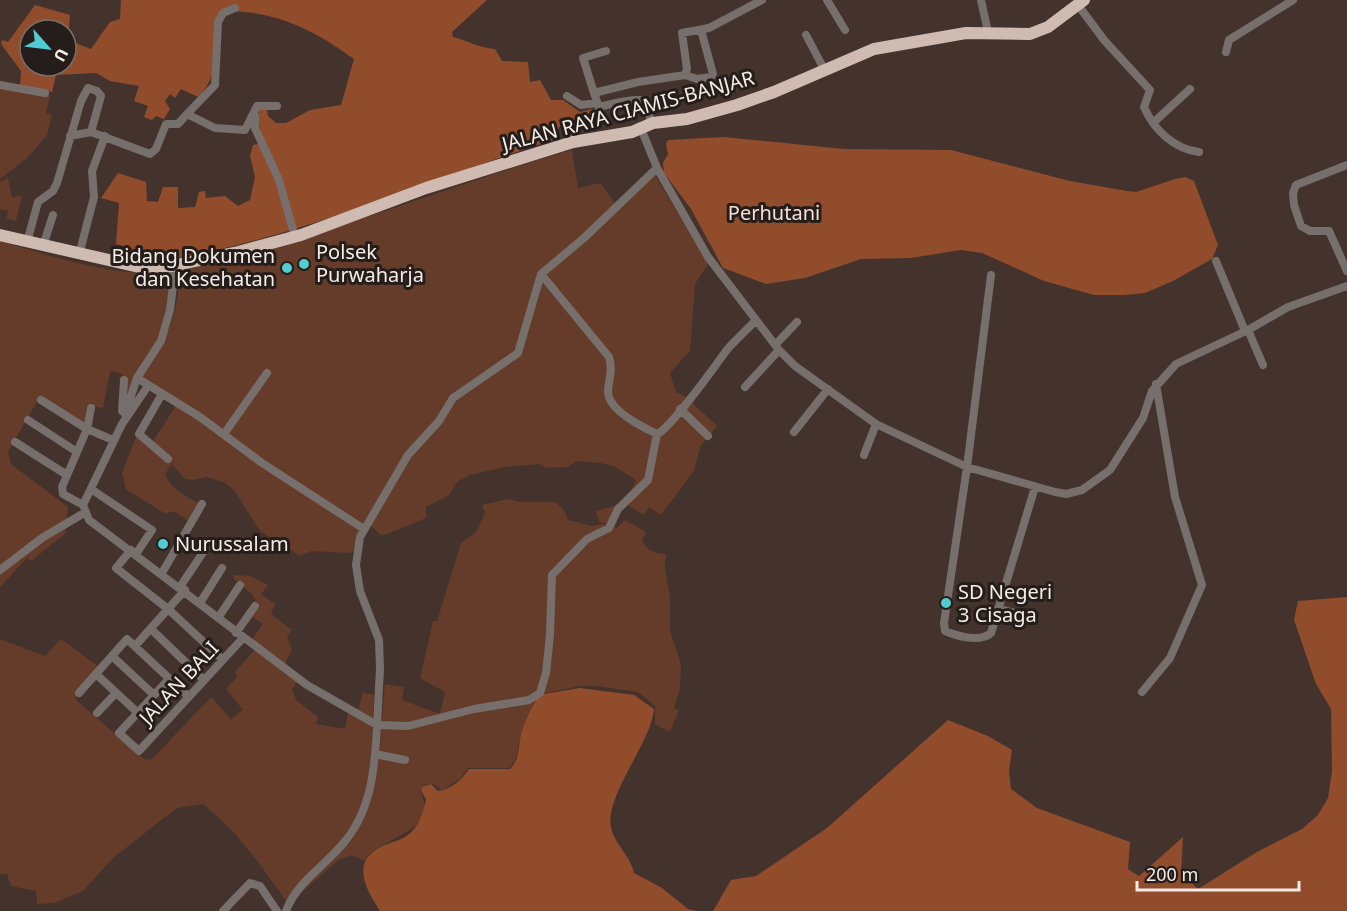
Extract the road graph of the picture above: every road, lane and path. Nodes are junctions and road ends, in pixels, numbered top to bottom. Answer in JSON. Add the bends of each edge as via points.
{"nodes":[{"id":1,"x":762,"y":0,"type":"edge"},
{"id":2,"x":827,"y":0,"type":"edge"},
{"id":3,"x":981,"y":0,"type":"edge"},
{"id":4,"x":1293,"y":0,"type":"edge"},
{"id":5,"x":1081,"y":3,"type":"edge"},
{"id":6,"x":235,"y":8,"type":"dead end"},
{"id":7,"x":701,"y":30,"type":"junction"},
{"id":8,"x":845,"y":30,"type":"dead end"},
{"id":9,"x":988,"y":32,"type":"junction"},
{"id":10,"x":806,"y":35,"type":"dead end"},
{"id":11,"x":606,"y":51,"type":"dead end"},
{"id":12,"x":1226,"y":52,"type":"dead end"},
{"id":13,"x":824,"y":69,"type":"junction"},
{"id":14,"x":685,"y":75,"type":"junction"},
{"id":15,"x":0,"y":85,"type":"edge"},
{"id":16,"x":1190,"y":89,"type":"dead end"},
{"id":17,"x":45,"y":93,"type":"dead end"},
{"id":18,"x":594,"y":93,"type":"junction"},
{"id":19,"x":567,"y":96,"type":"dead end"},
{"id":20,"x":598,"y":105,"type":"junction"},
{"id":21,"x":257,"y":106,"type":"junction"},
{"id":22,"x":277,"y":106,"type":"dead end"},
{"id":23,"x":187,"y":114,"type":"junction"},
{"id":24,"x":1154,"y":122,"type":"junction"},
{"id":25,"x":646,"y":124,"type":"junction"},
{"id":26,"x":91,"y":132,"type":"junction"},
{"id":27,"x":70,"y":136,"type":"junction"},
{"id":28,"x":105,"y":136,"type":"junction"},
{"id":29,"x":573,"y":142,"type":"junction"},
{"id":30,"x":1199,"y":152,"type":"dead end"},
{"id":31,"x":1347,"y":165,"type":"edge"},
{"id":32,"x":657,"y":168,"type":"junction"},
{"id":33,"x":52,"y":215,"type":"dead end"},
{"id":34,"x":0,"y":236,"type":"edge"},
{"id":35,"x":295,"y":237,"type":"junction"},
{"id":36,"x":27,"y":242,"type":"junction"},
{"id":37,"x":42,"y":246,"type":"junction"},
{"id":38,"x":79,"y":255,"type":"junction"},
{"id":39,"x":1216,"y":261,"type":"dead end"},
{"id":40,"x":172,"y":266,"type":"junction"},
{"id":41,"x":1347,"y":271,"type":"edge"},
{"id":42,"x":541,"y":274,"type":"junction"},
{"id":43,"x":992,"y":275,"type":"dead end"},
{"id":44,"x":1347,"y":286,"type":"edge"},
{"id":45,"x":756,"y":320,"type":"junction"},
{"id":46,"x":796,"y":322,"type":"dead end"},
{"id":47,"x":1247,"y":331,"type":"junction"},
{"id":48,"x":777,"y":348,"type":"junction"},
{"id":49,"x":1263,"y":365,"type":"dead end"},
{"id":50,"x":267,"y":373,"type":"dead end"},
{"id":51,"x":137,"y":378,"type":"junction"},
{"id":52,"x":124,"y":380,"type":"dead end"},
{"id":53,"x":1156,"y":384,"type":"junction"},
{"id":54,"x":148,"y":386,"type":"junction"},
{"id":55,"x":745,"y":387,"type":"dead end"},
{"id":56,"x":828,"y":389,"type":"junction"},
{"id":57,"x":162,"y":394,"type":"junction"},
{"id":58,"x":41,"y":400,"type":"dead end"},
{"id":59,"x":91,"y":408,"type":"dead end"},
{"id":60,"x":680,"y":409,"type":"junction"},
{"id":61,"x":28,"y":420,"type":"dead end"},
{"id":62,"x":122,"y":424,"type":"junction"},
{"id":63,"x":876,"y":424,"type":"junction"},
{"id":64,"x":87,"y":429,"type":"junction"},
{"id":65,"x":794,"y":432,"type":"dead end"},
{"id":66,"x":224,"y":434,"type":"junction"},
{"id":67,"x":657,"y":434,"type":"junction"},
{"id":68,"x":708,"y":436,"type":"dead end"},
{"id":69,"x":113,"y":440,"type":"junction"},
{"id":70,"x":15,"y":442,"type":"dead end"},
{"id":71,"x":77,"y":452,"type":"junction"},
{"id":72,"x":864,"y":455,"type":"dead end"},
{"id":73,"x":168,"y":459,"type":"dead end"},
{"id":74,"x":967,"y":467,"type":"junction"},
{"id":75,"x":67,"y":476,"type":"junction"},
{"id":76,"x":1035,"y":487,"type":"junction"},
{"id":77,"x":91,"y":489,"type":"junction"},
{"id":78,"x":202,"y":504,"type":"dead end"},
{"id":79,"x":83,"y":509,"type":"junction"},
{"id":80,"x":364,"y":529,"type":"junction"},
{"id":81,"x":183,"y":537,"type":"junction"},
{"id":82,"x":134,"y":552,"type":"junction"},
{"id":83,"x":222,"y":568,"type":"dead end"},
{"id":84,"x":0,"y":570,"type":"edge"},
{"id":85,"x":162,"y":573,"type":"junction"},
{"id":86,"x":240,"y":585,"type":"dead end"},
{"id":87,"x":182,"y":588,"type":"junction"},
{"id":88,"x":200,"y":603,"type":"junction"},
{"id":89,"x":255,"y":606,"type":"dead end"},
{"id":90,"x":168,"y":609,"type":"junction"},
{"id":91,"x":1000,"y":609,"type":"junction"},
{"id":92,"x":1015,"y":614,"type":"dead end"},
{"id":93,"x":218,"y":618,"type":"junction"},
{"id":94,"x":151,"y":628,"type":"junction"},
{"id":95,"x":240,"y":635,"type":"junction"},
{"id":96,"x":135,"y":646,"type":"junction"},
{"id":97,"x":112,"y":656,"type":"junction"},
{"id":98,"x":223,"y":660,"type":"junction"},
{"id":99,"x":96,"y":674,"type":"junction"},
{"id":100,"x":169,"y":679,"type":"junction"},
{"id":101,"x":204,"y":680,"type":"junction"},
{"id":102,"x":1142,"y":692,"type":"dead end"},
{"id":103,"x":79,"y":693,"type":"dead end"},
{"id":104,"x":116,"y":693,"type":"junction"},
{"id":105,"x":154,"y":695,"type":"junction"},
{"id":106,"x":189,"y":697,"type":"junction"},
{"id":107,"x":97,"y":713,"type":"dead end"},
{"id":108,"x":138,"y":713,"type":"junction"},
{"id":109,"x":377,"y":725,"type":"junction"},
{"id":110,"x":375,"y":754,"type":"junction"},
{"id":111,"x":405,"y":760,"type":"dead end"},
{"id":112,"x":223,"y":911,"type":"edge"},
{"id":113,"x":277,"y":911,"type":"edge"},
{"id":114,"x":286,"y":911,"type":"edge"}],
"edges":[{"from":1,"to":7,"type":"street"},
{"from":2,"to":8,"type":"street"},
{"from":3,"to":9,"type":"street"},
{"from":4,"to":12,"type":"street","via":[[1229,40]]},
{"from":5,"to":9,"type":"highway","name":"JALAN RAYA CIAMIS-BANJAR","via":[[1048,27],[1030,34]]},
{"from":5,"to":24,"type":"street","via":[[1104,40],[1150,90],[1144,107]]},
{"from":6,"to":23,"type":"street","via":[[223,13],[218,22],[215,85]]},
{"from":7,"to":14,"type":"street","via":[[681,35]]},
{"from":7,"to":14,"type":"street","via":[[714,74],[706,79]]},
{"from":9,"to":13,"type":"highway","name":"JALAN RAYA CIAMIS-BANJAR","via":[[890,45]]},
{"from":10,"to":13,"type":"street"},
{"from":11,"to":18,"type":"street","via":[[583,58]]},
{"from":13,"to":25,"type":"highway","name":"JALAN RAYA CIAMIS-BANJAR","via":[[737,105],[687,119]]},
{"from":14,"to":18,"type":"street"},
{"from":15,"to":17,"type":"street"},
{"from":16,"to":24,"type":"street"},
{"from":18,"to":20,"type":"street"},
{"from":19,"to":20,"type":"street","via":[[581,105]]},
{"from":20,"to":25,"type":"street","via":[[641,100]]},
{"from":20,"to":29,"type":"street","via":[[597,116],[581,120],[571,129]]},
{"from":21,"to":22,"type":"street"},
{"from":21,"to":23,"type":"street","via":[[245,130],[215,128]]},
{"from":21,"to":35,"type":"street","via":[[255,128],[279,180]]},
{"from":23,"to":28,"type":"street","via":[[178,124],[166,124],[153,154]]},
{"from":24,"to":30,"type":"street","via":[[1174,145]]},
{"from":25,"to":29,"type":"highway","name":"JALAN RAYA CIAMIS-BANJAR","via":[[632,132]]},
{"from":25,"to":32,"type":"street"},
{"from":26,"to":27,"type":"street"},
{"from":26,"to":27,"type":"street","via":[[101,96],[88,88]]},
{"from":26,"to":28,"type":"street"},
{"from":27,"to":36,"type":"street","via":[[57,183],[38,202]]},
{"from":28,"to":38,"type":"street","via":[[92,171],[94,197]]},
{"from":29,"to":35,"type":"highway","name":"JALAN RAYA CIAMIS-BANJAR","via":[[426,188]]},
{"from":31,"to":41,"type":"street","via":[[1296,185],[1293,194],[1301,226],[1331,233]]},
{"from":32,"to":42,"type":"street"},
{"from":32,"to":45,"type":"street","via":[[716,270]]},
{"from":33,"to":37,"type":"street"},
{"from":34,"to":36,"type":"highway","name":"JALAN RAYA CIAMIS-BANJAR"},
{"from":35,"to":40,"type":"highway","name":"JALAN RAYA CIAMIS-BANJAR"},
{"from":36,"to":37,"type":"highway","name":"JALAN RAYA CIAMIS-BANJAR"},
{"from":37,"to":38,"type":"highway","name":"JALAN RAYA CIAMIS-BANJAR"},
{"from":38,"to":40,"type":"highway","name":"JALAN RAYA CIAMIS-BANJAR","via":[[139,267]]},
{"from":39,"to":47,"type":"street"},
{"from":40,"to":51,"type":"street","via":[[170,310],[161,341]]},
{"from":42,"to":67,"type":"street","via":[[609,357],[612,367],[608,392],[612,404]]},
{"from":42,"to":80,"type":"street","via":[[518,353],[453,398],[439,421],[408,455]]},
{"from":43,"to":74,"type":"street"},
{"from":44,"to":47,"type":"street","via":[[1288,308]]},
{"from":45,"to":48,"type":"street"},
{"from":45,"to":60,"type":"street"},
{"from":46,"to":48,"type":"street"},
{"from":47,"to":49,"type":"street"},
{"from":47,"to":53,"type":"street","via":[[1176,364]]},
{"from":48,"to":55,"type":"street"},
{"from":48,"to":56,"type":"street"},
{"from":50,"to":66,"type":"street"},
{"from":51,"to":54,"type":"street"},
{"from":51,"to":62,"type":"street"},
{"from":52,"to":62,"type":"street"},
{"from":53,"to":76,"type":"street","via":[[1143,418],[1110,470],[1074,493]]},
{"from":53,"to":102,"type":"street","via":[[1175,497],[1202,585],[1170,658]]},
{"from":54,"to":57,"type":"street"},
{"from":54,"to":62,"type":"street"},
{"from":56,"to":63,"type":"street"},
{"from":56,"to":65,"type":"street"},
{"from":57,"to":66,"type":"street"},
{"from":57,"to":73,"type":"street","via":[[139,434]]},
{"from":58,"to":64,"type":"street"},
{"from":59,"to":64,"type":"street"},
{"from":60,"to":67,"type":"street"},
{"from":60,"to":68,"type":"street"},
{"from":61,"to":71,"type":"street"},
{"from":62,"to":69,"type":"street"},
{"from":63,"to":72,"type":"street"},
{"from":63,"to":74,"type":"street"},
{"from":64,"to":69,"type":"street"},
{"from":64,"to":71,"type":"street"},
{"from":66,"to":80,"type":"street"},
{"from":67,"to":109,"type":"street","via":[[648,480],[618,509],[609,528],[587,539],[552,575],[550,634],[540,693],[529,700],[449,714],[408,726]]},
{"from":69,"to":77,"type":"street"},
{"from":70,"to":75,"type":"street"},
{"from":71,"to":75,"type":"street"},
{"from":74,"to":76,"type":"street"},
{"from":74,"to":91,"type":"street","via":[[945,631],[983,638],[991,633]]},
{"from":75,"to":79,"type":"street","via":[[63,494]]},
{"from":76,"to":91,"type":"street"},
{"from":77,"to":79,"type":"street"},
{"from":77,"to":82,"type":"street","via":[[150,528],[152,533]]},
{"from":78,"to":81,"type":"street"},
{"from":79,"to":82,"type":"street","via":[[88,520]]},
{"from":79,"to":84,"type":"street"},
{"from":80,"to":109,"type":"street","via":[[356,551],[356,565],[360,591],[378,640]]},
{"from":81,"to":85,"type":"street"},
{"from":81,"to":87,"type":"street","via":[[205,549]]},
{"from":82,"to":85,"type":"street"},
{"from":82,"to":90,"type":"street","via":[[116,568]]},
{"from":83,"to":88,"type":"street"},
{"from":85,"to":87,"type":"street"},
{"from":86,"to":93,"type":"street"},
{"from":87,"to":88,"type":"street"},
{"from":87,"to":90,"type":"street"},
{"from":88,"to":93,"type":"street"},
{"from":89,"to":95,"type":"street","name":"JALAN BALI"},
{"from":90,"to":94,"type":"street"},
{"from":90,"to":98,"type":"street"},
{"from":91,"to":92,"type":"street"},
{"from":93,"to":95,"type":"street"},
{"from":94,"to":96,"type":"street"},
{"from":94,"to":101,"type":"street"},
{"from":95,"to":98,"type":"street","name":"JALAN BALI"},
{"from":95,"to":109,"type":"street","via":[[307,685]]},
{"from":96,"to":97,"type":"street","via":[[127,639]]},
{"from":96,"to":100,"type":"street"},
{"from":97,"to":99,"type":"street"},
{"from":97,"to":105,"type":"street"},
{"from":98,"to":101,"type":"street","name":"JALAN BALI"},
{"from":99,"to":103,"type":"street"},
{"from":99,"to":104,"type":"street"},
{"from":100,"to":105,"type":"street"},
{"from":100,"to":106,"type":"street"},
{"from":101,"to":106,"type":"street","name":"JALAN BALI"},
{"from":104,"to":107,"type":"street"},
{"from":104,"to":108,"type":"street"},
{"from":105,"to":108,"type":"street"},
{"from":106,"to":108,"type":"street","name":"JALAN BALI","via":[[139,751],[120,733]]},
{"from":109,"to":110,"type":"street"},
{"from":110,"to":111,"type":"street"},
{"from":110,"to":114,"type":"street","via":[[362,816],[346,841],[297,891]]},
{"from":112,"to":113,"type":"street","via":[[250,883],[260,886]]}]}
